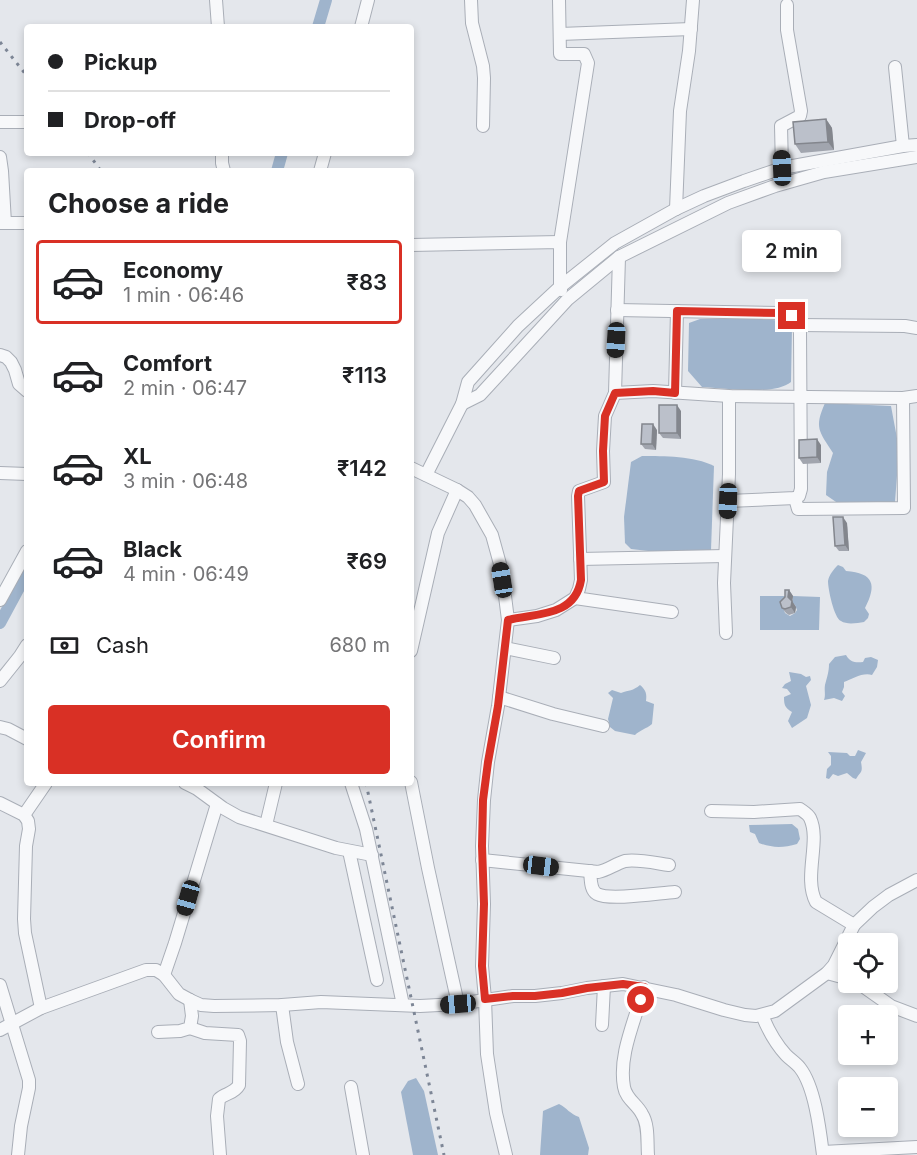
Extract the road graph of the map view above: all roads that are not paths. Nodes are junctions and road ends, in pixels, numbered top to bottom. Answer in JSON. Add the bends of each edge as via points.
{"nodes":[{"id":1,"x":216,"y":0,"type":"edge"},
{"id":2,"x":368,"y":0,"type":"edge"},
{"id":3,"x":471,"y":0,"type":"edge"},
{"id":4,"x":559,"y":0,"type":"edge"},
{"id":5,"x":693,"y":0,"type":"edge"},
{"id":6,"x":788,"y":5,"type":"dead end"},
{"id":7,"x":218,"y":24,"type":"edge"},
{"id":8,"x":362,"y":24,"type":"edge"},
{"id":9,"x":691,"y":29,"type":"junction"},
{"id":10,"x":560,"y":34,"type":"junction"},
{"id":11,"x":895,"y":67,"type":"dead end"},
{"id":12,"x":0,"y":122,"type":"edge"},
{"id":13,"x":24,"y":122,"type":"edge"},
{"id":14,"x":483,"y":126,"type":"dead end"},
{"id":15,"x":917,"y":145,"type":"edge"},
{"id":16,"x":903,"y":146,"type":"junction"},
{"id":17,"x":0,"y":156,"type":"edge"},
{"id":18,"x":917,"y":157,"type":"edge"},
{"id":19,"x":782,"y":168,"type":"junction"},
{"id":20,"x":676,"y":209,"type":"junction"},
{"id":21,"x":2,"y":223,"type":"edge"},
{"id":22,"x":24,"y":223,"type":"edge"},
{"id":23,"x":560,"y":242,"type":"junction"},
{"id":24,"x":414,"y":245,"type":"edge"},
{"id":25,"x":619,"y":257,"type":"junction"},
{"id":26,"x":560,"y":287,"type":"junction"},
{"id":27,"x":568,"y":299,"type":"junction"},
{"id":28,"x":617,"y":310,"type":"junction"},
{"id":29,"x":677,"y":311,"type":"junction"},
{"id":30,"x":798,"y":325,"type":"junction"},
{"id":31,"x":917,"y":328,"type":"edge"},
{"id":32,"x":0,"y":355,"type":"edge"},
{"id":33,"x":24,"y":389,"type":"edge"},
{"id":34,"x":615,"y":393,"type":"junction"},
{"id":35,"x":675,"y":393,"type":"junction"},
{"id":36,"x":729,"y":396,"type":"junction"},
{"id":37,"x":917,"y":396,"type":"edge"},
{"id":38,"x":800,"y":397,"type":"junction"},
{"id":39,"x":903,"y":398,"type":"junction"},
{"id":40,"x":462,"y":404,"type":"junction"},
{"id":41,"x":414,"y":470,"type":"edge"},
{"id":42,"x":0,"y":473,"type":"edge"},
{"id":43,"x":24,"y":474,"type":"edge"},
{"id":44,"x":426,"y":475,"type":"junction"},
{"id":45,"x":458,"y":490,"type":"junction"},
{"id":46,"x":795,"y":498,"type":"junction"},
{"id":47,"x":728,"y":501,"type":"junction"},
{"id":48,"x":24,"y":555,"type":"edge"},
{"id":49,"x":725,"y":556,"type":"junction"},
{"id":50,"x":580,"y":559,"type":"junction"},
{"id":51,"x":6,"y":576,"type":"edge"},
{"id":52,"x":575,"y":598,"type":"junction"},
{"id":53,"x":0,"y":600,"type":"edge"},
{"id":54,"x":672,"y":612,"type":"dead end"},
{"id":55,"x":508,"y":620,"type":"junction"},
{"id":56,"x":726,"y":633,"type":"dead end"},
{"id":57,"x":414,"y":638,"type":"edge"},
{"id":58,"x":505,"y":648,"type":"junction"},
{"id":59,"x":24,"y":650,"type":"edge"},
{"id":60,"x":554,"y":658,"type":"dead end"},
{"id":61,"x":0,"y":681,"type":"edge"},
{"id":62,"x":499,"y":698,"type":"junction"},
{"id":63,"x":603,"y":726,"type":"dead end"},
{"id":64,"x":0,"y":727,"type":"edge"},
{"id":65,"x":24,"y":737,"type":"edge"},
{"id":66,"x":44,"y":786,"type":"edge"},
{"id":67,"x":191,"y":786,"type":"edge"},
{"id":68,"x":275,"y":786,"type":"edge"},
{"id":69,"x":352,"y":786,"type":"edge"},
{"id":70,"x":412,"y":786,"type":"edge"},
{"id":71,"x":0,"y":803,"type":"edge"},
{"id":72,"x":217,"y":804,"type":"junction"},
{"id":73,"x":711,"y":810,"type":"dead end"},
{"id":74,"x":24,"y":815,"type":"junction"},
{"id":75,"x":266,"y":825,"type":"junction"},
{"id":76,"x":349,"y":851,"type":"junction"},
{"id":77,"x":372,"y":855,"type":"junction"},
{"id":78,"x":482,"y":860,"type":"junction"},
{"id":79,"x":669,"y":865,"type":"dead end"},
{"id":80,"x":590,"y":871,"type":"junction"},
{"id":81,"x":917,"y":880,"type":"edge"},
{"id":82,"x":675,"y":892,"type":"dead end"},
{"id":83,"x":854,"y":925,"type":"junction"},
{"id":84,"x":826,"y":973,"type":"junction"},
{"id":85,"x":164,"y":975,"type":"junction"},
{"id":86,"x":838,"y":976,"type":"edge"},
{"id":87,"x":377,"y":981,"type":"dead end"},
{"id":88,"x":0,"y":985,"type":"edge"},
{"id":89,"x":604,"y":986,"type":"junction"},
{"id":90,"x":644,"y":987,"type":"junction"},
{"id":91,"x":873,"y":993,"type":"edge"},
{"id":92,"x":485,"y":999,"type":"junction"},
{"id":93,"x":190,"y":1000,"type":"junction"},
{"id":94,"x":458,"y":1004,"type":"junction"},
{"id":95,"x":282,"y":1005,"type":"junction"},
{"id":96,"x":403,"y":1005,"type":"junction"},
{"id":97,"x":41,"y":1008,"type":"junction"},
{"id":98,"x":762,"y":1015,"type":"junction"},
{"id":99,"x":917,"y":1016,"type":"edge"},
{"id":100,"x":12,"y":1023,"type":"junction"},
{"id":101,"x":602,"y":1025,"type":"dead end"},
{"id":102,"x":190,"y":1028,"type":"junction"},
{"id":103,"x":0,"y":1030,"type":"edge"},
{"id":104,"x":158,"y":1032,"type":"dead end"},
{"id":105,"x":298,"y":1084,"type":"dead end"},
{"id":106,"x":351,"y":1087,"type":"dead end"},
{"id":107,"x":917,"y":1147,"type":"edge"},
{"id":108,"x":823,"y":1154,"type":"edge"},
{"id":109,"x":18,"y":1155,"type":"edge"},
{"id":110,"x":220,"y":1155,"type":"edge"},
{"id":111,"x":363,"y":1155,"type":"edge"},
{"id":112,"x":506,"y":1155,"type":"edge"},
{"id":113,"x":648,"y":1155,"type":"edge"}],
"edges":[{"from":1,"to":7,"type":"street"},
{"from":2,"to":8,"type":"street"},
{"from":3,"to":14,"type":"street","via":[[472,23],[483,66]]},
{"from":4,"to":10,"type":"street"},
{"from":5,"to":9,"type":"street"},
{"from":6,"to":19,"type":"street","via":[[787,30],[801,111],[800,116],[781,126]]},
{"from":9,"to":10,"type":"street"},
{"from":9,"to":20,"type":"street","via":[[680,111]]},
{"from":10,"to":23,"type":"street","via":[[560,54],[584,54],[588,63]]},
{"from":11,"to":16,"type":"street"},
{"from":12,"to":13,"type":"street"},
{"from":15,"to":16,"type":"street"},
{"from":16,"to":19,"type":"street"},
{"from":17,"to":21,"type":"street"},
{"from":18,"to":25,"type":"street","via":[[824,172],[775,186],[719,206]]},
{"from":19,"to":20,"type":"street"},
{"from":20,"to":26,"type":"street","via":[[615,243]]},
{"from":21,"to":22,"type":"street"},
{"from":23,"to":24,"type":"street"},
{"from":23,"to":26,"type":"street"},
{"from":25,"to":27,"type":"street"},
{"from":25,"to":28,"type":"street"},
{"from":26,"to":27,"type":"street"},
{"from":26,"to":40,"type":"street","via":[[468,382]]},
{"from":27,"to":40,"type":"street","via":[[480,395]]},
{"from":28,"to":29,"type":"street"},
{"from":28,"to":34,"type":"street"},
{"from":29,"to":30,"type":"street","via":[[781,313],[797,318]]},
{"from":29,"to":35,"type":"street"},
{"from":30,"to":31,"type":"street"},
{"from":30,"to":38,"type":"street"},
{"from":32,"to":33,"type":"street","via":[[11,362],[18,384]]},
{"from":34,"to":35,"type":"street"},
{"from":34,"to":50,"type":"street","via":[[605,416],[604,482],[579,491]]},
{"from":35,"to":36,"type":"street"},
{"from":36,"to":38,"type":"street"},
{"from":36,"to":47,"type":"street"},
{"from":37,"to":39,"type":"street"},
{"from":38,"to":39,"type":"street"},
{"from":38,"to":46,"type":"street","via":[[801,489]]},
{"from":39,"to":46,"type":"street","via":[[904,508],[798,509]]},
{"from":40,"to":44,"type":"street"},
{"from":41,"to":44,"type":"street"},
{"from":42,"to":43,"type":"street"},
{"from":44,"to":45,"type":"street"},
{"from":45,"to":55,"type":"street","via":[[475,505],[492,536]]},
{"from":45,"to":57,"type":"street","via":[[438,533]]},
{"from":46,"to":47,"type":"street"},
{"from":47,"to":49,"type":"street"},
{"from":48,"to":51,"type":"street"},
{"from":49,"to":50,"type":"street"},
{"from":49,"to":56,"type":"street"},
{"from":50,"to":52,"type":"street","via":[[581,580]]},
{"from":51,"to":53,"type":"street"},
{"from":52,"to":54,"type":"street"},
{"from":52,"to":55,"type":"street","via":[[556,610]]},
{"from":55,"to":58,"type":"street"},
{"from":58,"to":60,"type":"street"},
{"from":58,"to":62,"type":"street"},
{"from":59,"to":61,"type":"street"},
{"from":62,"to":63,"type":"street"},
{"from":62,"to":78,"type":"street","via":[[483,800]]},
{"from":64,"to":65,"type":"street"},
{"from":66,"to":74,"type":"street"},
{"from":67,"to":72,"type":"street"},
{"from":68,"to":75,"type":"street"},
{"from":69,"to":77,"type":"street"},
{"from":70,"to":94,"type":"street"},
{"from":71,"to":74,"type":"street"},
{"from":72,"to":75,"type":"street","via":[[239,817]]},
{"from":72,"to":85,"type":"street"},
{"from":73,"to":83,"type":"street","via":[[800,809],[806,813],[813,831],[813,897]]},
{"from":74,"to":97,"type":"street","via":[[29,829],[25,933]]},
{"from":75,"to":76,"type":"street"},
{"from":76,"to":77,"type":"street"},
{"from":76,"to":87,"type":"street"},
{"from":77,"to":96,"type":"street"},
{"from":78,"to":80,"type":"street"},
{"from":78,"to":92,"type":"street"},
{"from":79,"to":80,"type":"street","via":[[631,861]]},
{"from":80,"to":82,"type":"street","via":[[593,889],[605,896]]},
{"from":81,"to":83,"type":"street","via":[[889,895]]},
{"from":83,"to":84,"type":"street"},
{"from":84,"to":86,"type":"street"},
{"from":84,"to":98,"type":"street","via":[[775,1011]]},
{"from":85,"to":93,"type":"street"},
{"from":85,"to":97,"type":"street","via":[[146,970]]},
{"from":88,"to":100,"type":"street"},
{"from":89,"to":90,"type":"street"},
{"from":89,"to":92,"type":"street"},
{"from":89,"to":101,"type":"street"},
{"from":90,"to":98,"type":"street","via":[[745,1015]]},
{"from":90,"to":113,"type":"street","via":[[626,1049],[624,1089],[644,1117]]},
{"from":91,"to":99,"type":"street","via":[[891,1006]]},
{"from":92,"to":94,"type":"street"},
{"from":92,"to":112,"type":"street","via":[[487,1054]]},
{"from":93,"to":95,"type":"street","via":[[214,1006]]},
{"from":93,"to":102,"type":"street"},
{"from":94,"to":96,"type":"street"},
{"from":95,"to":96,"type":"street"},
{"from":95,"to":105,"type":"street"},
{"from":97,"to":100,"type":"street"},
{"from":98,"to":108,"type":"street","via":[[774,1040],[808,1081]]},
{"from":100,"to":103,"type":"street"},
{"from":100,"to":109,"type":"street","via":[[29,1080]]},
{"from":102,"to":104,"type":"street"},
{"from":102,"to":110,"type":"street","via":[[238,1035],[240,1041],[239,1085],[219,1099]]},
{"from":106,"to":111,"type":"street"},
{"from":107,"to":108,"type":"street"}]}
